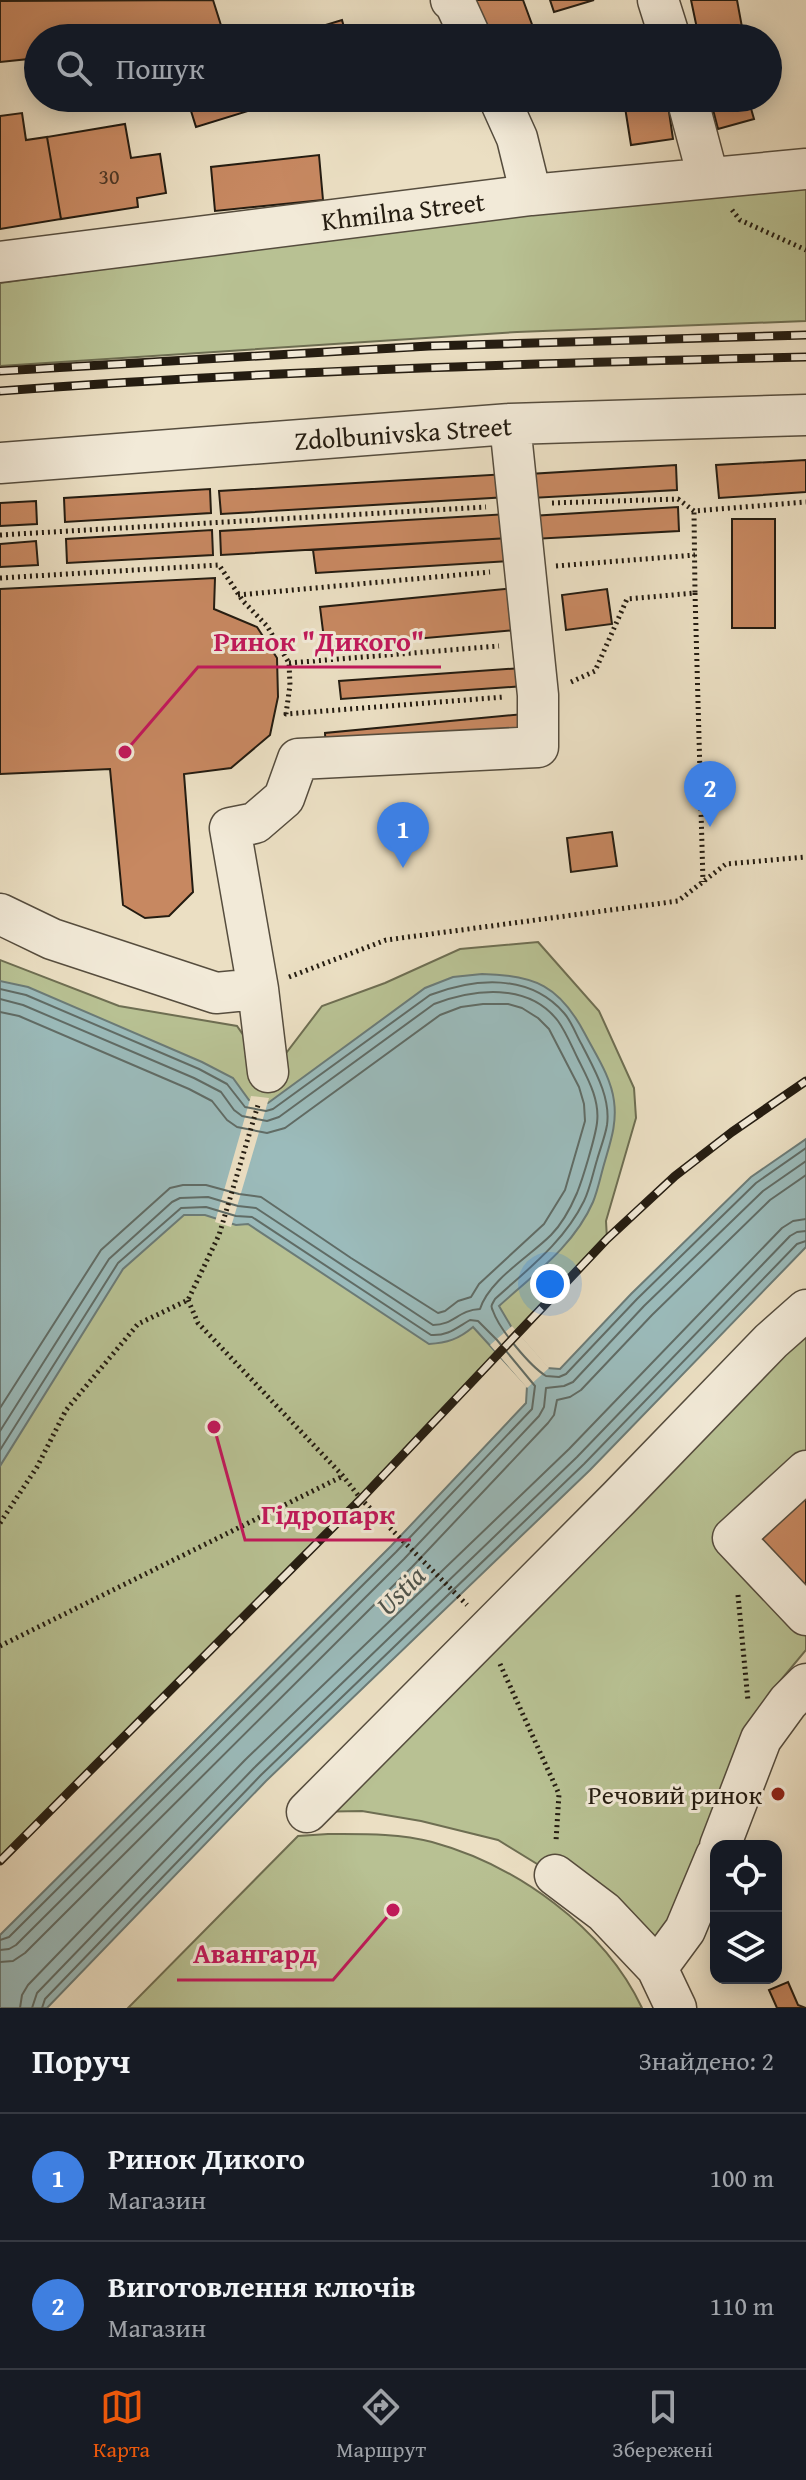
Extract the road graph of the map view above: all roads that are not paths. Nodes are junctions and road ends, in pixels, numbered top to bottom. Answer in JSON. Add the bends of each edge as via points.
{"nodes":[{"id":1,"x":451,"y":0,"type":"edge"},
{"id":2,"x":658,"y":0,"type":"edge"},
{"id":3,"x":465,"y":24,"type":"edge"},
{"id":4,"x":666,"y":24,"type":"edge"},
{"id":5,"x":505,"y":112,"type":"edge"},
{"id":6,"x":691,"y":112,"type":"edge"},
{"id":7,"x":806,"y":169,"type":"edge"},
{"id":8,"x":708,"y":177,"type":"junction"},
{"id":9,"x":531,"y":195,"type":"junction"},
{"id":10,"x":0,"y":262,"type":"edge"},
{"id":11,"x":806,"y":415,"type":"edge"},
{"id":12,"x":510,"y":424,"type":"junction"},
{"id":13,"x":0,"y":463,"type":"edge"},
{"id":14,"x":0,"y":914,"type":"edge"},
{"id":15,"x":258,"y":989,"type":"junction"},
{"id":16,"x":268,"y":1072,"type":"road end"},
{"id":17,"x":806,"y":1310,"type":"edge"},
{"id":18,"x":806,"y":1471,"type":"edge"},
{"id":19,"x":806,"y":1615,"type":"edge"},
{"id":20,"x":806,"y":1684,"type":"edge"},
{"id":21,"x":307,"y":1812,"type":"dead end"},
{"id":22,"x":722,"y":1840,"type":"edge"},
{"id":23,"x":710,"y":1871,"type":"edge"},
{"id":24,"x":555,"y":1875,"type":"road end"},
{"id":25,"x":657,"y":1968,"type":"junction"},
{"id":26,"x":676,"y":2008,"type":"edge"}],
"edges":[{"from":1,"to":3,"type":"street"},
{"from":2,"to":4,"type":"street"},
{"from":5,"to":9,"type":"street"},
{"from":6,"to":8,"type":"street"},
{"from":7,"to":8,"type":"street","name":"Khmilna Street"},
{"from":8,"to":9,"type":"street","name":"Khmilna Street"},
{"from":9,"to":10,"type":"street","name":"Khmilna Street"},
{"from":11,"to":12,"type":"street","name":"Zdolbunivska Street"},
{"from":12,"to":13,"type":"street","name":"Zdolbunivska Street"},
{"from":12,"to":15,"type":"street","via":[[538,695],[538,747],[298,759],[284,798],[255,823],[230,828]]},
{"from":14,"to":15,"type":"street","via":[[52,939],[216,993]]},
{"from":15,"to":16,"type":"street"},
{"from":17,"to":21,"type":"street"},
{"from":18,"to":19,"type":"street","via":[[733,1538]]},
{"from":20,"to":22,"type":"street","via":[[761,1739]]},
{"from":23,"to":25,"type":"street","via":[[690,1920]]},
{"from":24,"to":25,"type":"street","via":[[604,1912]]},
{"from":25,"to":26,"type":"street"}]}
